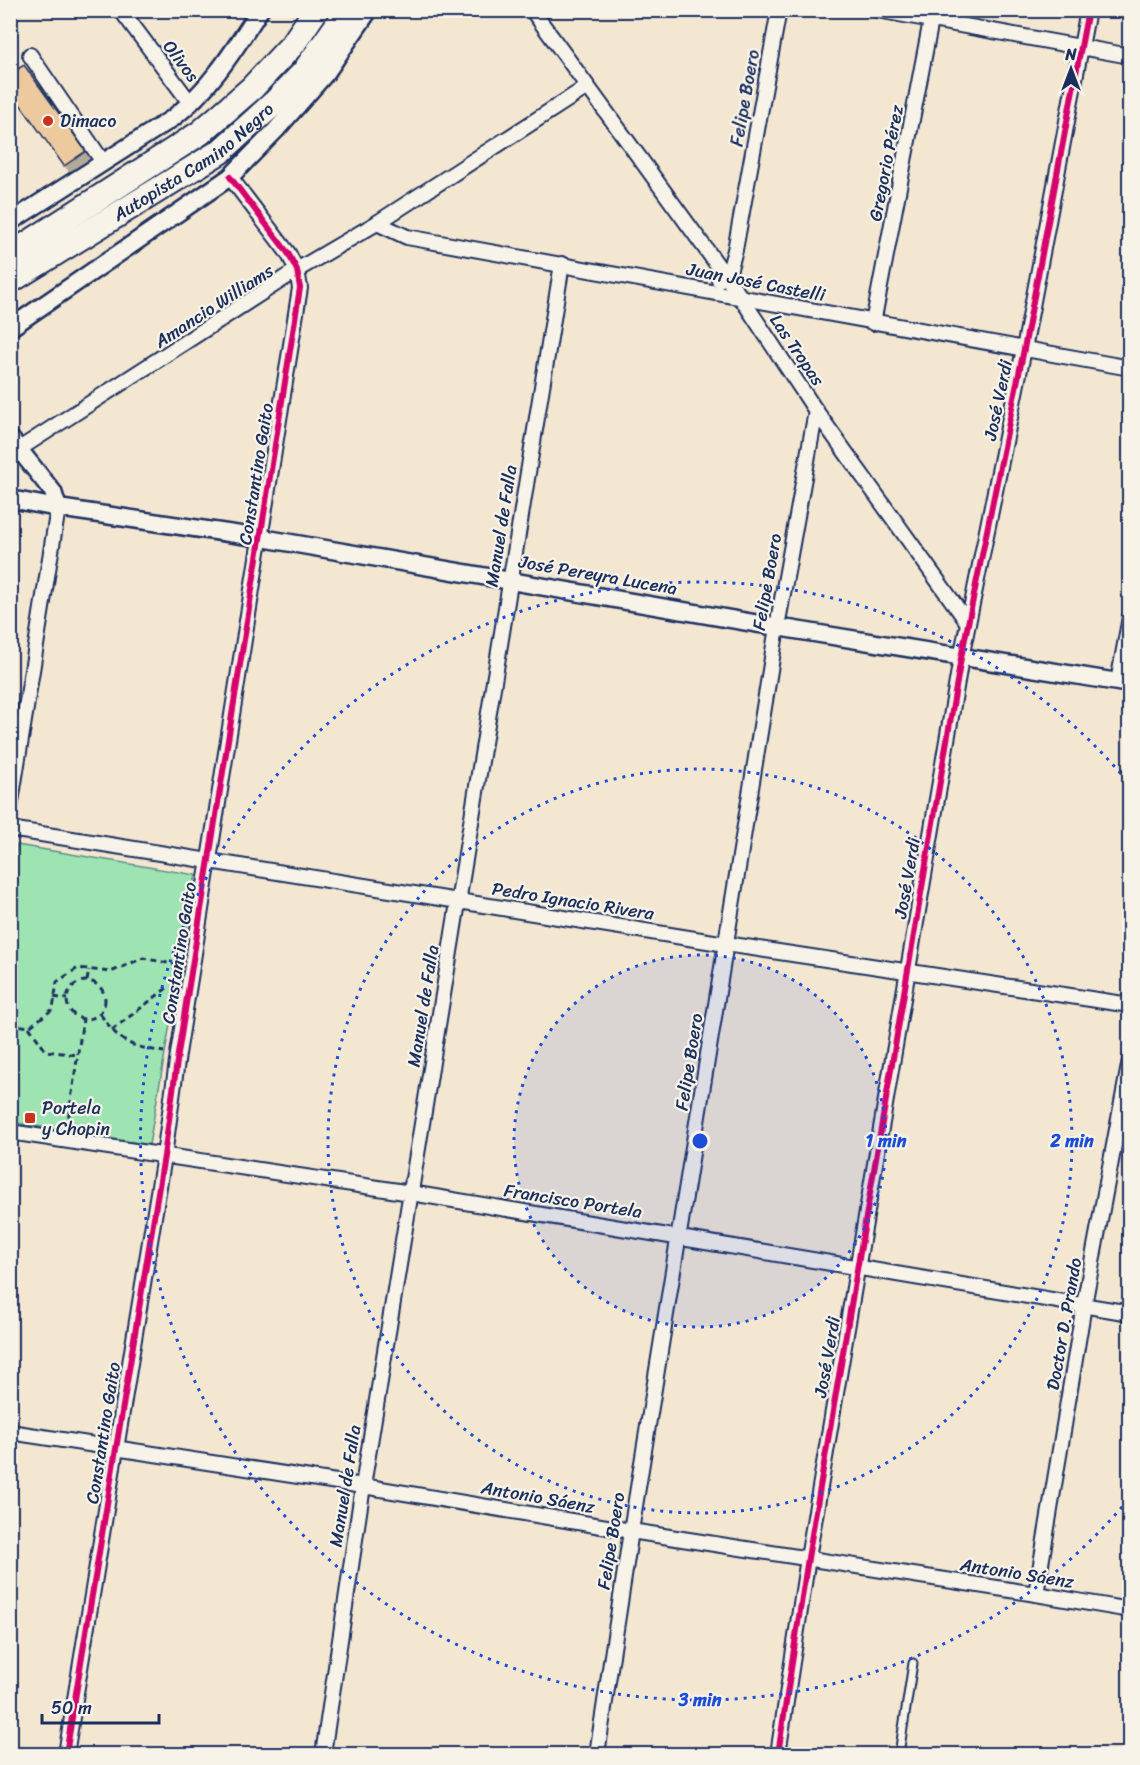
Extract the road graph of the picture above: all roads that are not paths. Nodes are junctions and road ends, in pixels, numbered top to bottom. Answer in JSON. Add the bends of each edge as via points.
{"nodes":[{"id":1,"x":122,"y":10,"type":"edge"},
{"id":2,"x":260,"y":10,"type":"edge"},
{"id":3,"x":316,"y":10,"type":"edge"},
{"id":4,"x":348,"y":10,"type":"edge"},
{"id":5,"x":369,"y":10,"type":"edge"},
{"id":6,"x":532,"y":10,"type":"edge"},
{"id":7,"x":779,"y":10,"type":"edge"},
{"id":8,"x":877,"y":10,"type":"edge"},
{"id":9,"x":1088,"y":10,"type":"edge"},
{"id":10,"x":933,"y":15,"type":"edge"},
{"id":11,"x":1081,"y":47,"type":"junction"},
{"id":12,"x":30,"y":55,"type":"dead end"},
{"id":13,"x":1130,"y":56,"type":"edge"},
{"id":14,"x":587,"y":87,"type":"junction"},
{"id":15,"x":191,"y":104,"type":"junction"},
{"id":16,"x":103,"y":162,"type":"junction"},
{"id":17,"x":230,"y":177,"type":"junction"},
{"id":18,"x":10,"y":222,"type":"edge"},
{"id":19,"x":377,"y":224,"type":"junction"},
{"id":20,"x":10,"y":255,"type":"edge"},
{"id":21,"x":562,"y":264,"type":"junction"},
{"id":22,"x":297,"y":270,"type":"junction"},
{"id":23,"x":724,"y":275,"type":"junction"},
{"id":24,"x":10,"y":281,"type":"edge"},
{"id":25,"x":710,"y":291,"type":"junction"},
{"id":26,"x":740,"y":296,"type":"junction"},
{"id":27,"x":873,"y":323,"type":"junction"},
{"id":28,"x":10,"y":328,"type":"edge"},
{"id":29,"x":1024,"y":350,"type":"junction"},
{"id":30,"x":1130,"y":368,"type":"edge"},
{"id":31,"x":816,"y":411,"type":"junction"},
{"id":32,"x":14,"y":448,"type":"edge"},
{"id":33,"x":10,"y":500,"type":"edge"},
{"id":34,"x":58,"y":508,"type":"junction"},
{"id":35,"x":262,"y":538,"type":"junction"},
{"id":36,"x":510,"y":580,"type":"junction"},
{"id":37,"x":1130,"y":617,"type":"edge"},
{"id":38,"x":968,"y":623,"type":"junction"},
{"id":39,"x":777,"y":627,"type":"junction"},
{"id":40,"x":961,"y":657,"type":"junction"},
{"id":41,"x":1124,"y":683,"type":"edge"},
{"id":42,"x":10,"y":808,"type":"edge"},
{"id":43,"x":10,"y":829,"type":"edge"},
{"id":44,"x":209,"y":861,"type":"junction"},
{"id":45,"x":458,"y":901,"type":"junction"},
{"id":46,"x":726,"y":944,"type":"junction"},
{"id":47,"x":906,"y":972,"type":"junction"},
{"id":48,"x":1130,"y":1005,"type":"edge"},
{"id":49,"x":1130,"y":1060,"type":"edge"},
{"id":50,"x":10,"y":1132,"type":"edge"},
{"id":51,"x":164,"y":1156,"type":"junction"},
{"id":52,"x":411,"y":1193,"type":"junction"},
{"id":53,"x":679,"y":1237,"type":"junction"},
{"id":54,"x":858,"y":1268,"type":"junction"},
{"id":55,"x":1084,"y":1305,"type":"junction"},
{"id":56,"x":1130,"y":1313,"type":"edge"},
{"id":57,"x":10,"y":1432,"type":"edge"},
{"id":58,"x":116,"y":1449,"type":"junction"},
{"id":59,"x":363,"y":1485,"type":"junction"},
{"id":60,"x":631,"y":1531,"type":"junction"},
{"id":61,"x":808,"y":1558,"type":"junction"},
{"id":62,"x":1036,"y":1594,"type":"junction"},
{"id":63,"x":1130,"y":1610,"type":"edge"},
{"id":64,"x":913,"y":1663,"type":"dead end"},
{"id":65,"x":66,"y":1755,"type":"edge"},
{"id":66,"x":322,"y":1755,"type":"edge"},
{"id":67,"x":597,"y":1755,"type":"edge"},
{"id":68,"x":778,"y":1755,"type":"edge"},
{"id":69,"x":899,"y":1755,"type":"edge"}],
"edges":[{"from":1,"to":15,"type":"street","name":"Olivos"},
{"from":2,"to":15,"type":"street","via":[[217,75]]},
{"from":3,"to":20,"type":"highway","name":"Autopista Camino Negro","via":[[293,44],[266,73],[200,133]]},
{"from":4,"to":24,"type":"highway","name":"Autopista Camino Negro","via":[[304,72],[221,151]]},
{"from":5,"to":17,"type":"street","via":[[326,73]]},
{"from":6,"to":14,"type":"street","name":"Las Tropas"},
{"from":7,"to":23,"type":"street","name":"Felipe Boero","via":[[735,250]]},
{"from":8,"to":10,"type":"street"},
{"from":9,"to":11,"type":"street","name":"José Verdi"},
{"from":10,"to":11,"type":"street"},
{"from":10,"to":27,"type":"street","name":"Gregorio Pérez"},
{"from":11,"to":13,"type":"street"},
{"from":11,"to":29,"type":"street","name":"José Verdi"},
{"from":12,"to":16,"type":"street"},
{"from":14,"to":19,"type":"street","name":"Amancio Williams"},
{"from":14,"to":23,"type":"street","name":"Las Tropas"},
{"from":15,"to":16,"type":"street"},
{"from":16,"to":18,"type":"street"},
{"from":17,"to":22,"type":"street","name":"Constantino Gaito"},
{"from":17,"to":28,"type":"street"},
{"from":19,"to":21,"type":"street","name":"Juan José Castelli","via":[[407,237]]},
{"from":19,"to":22,"type":"street","name":"Amancio Williams"},
{"from":21,"to":25,"type":"street","name":"Juan José Castelli"},
{"from":21,"to":36,"type":"street","name":"Manuel de Falla"},
{"from":22,"to":32,"type":"street","name":"Amancio Williams"},
{"from":22,"to":35,"type":"street","name":"Constantino Gaito","via":[[300,288]]},
{"from":23,"to":25,"type":"street","name":"Felipe Boero"},
{"from":23,"to":26,"type":"street","name":"Las Tropas"},
{"from":25,"to":26,"type":"street","name":"Juan José Castelli"},
{"from":26,"to":27,"type":"street","name":"Juan José Castelli"},
{"from":26,"to":31,"type":"street","name":"Las Tropas"},
{"from":27,"to":29,"type":"street","name":"Juan José Castelli"},
{"from":29,"to":30,"type":"street","name":"Juan José Castelli"},
{"from":29,"to":38,"type":"street","name":"José Verdi"},
{"from":31,"to":38,"type":"street","name":"Las Tropas"},
{"from":31,"to":39,"type":"street","name":"Felipe Boero"},
{"from":32,"to":34,"type":"street","via":[[52,492]]},
{"from":33,"to":34,"type":"street","name":"José Pereyra Lucena"},
{"from":34,"to":35,"type":"street","name":"José Pereyra Lucena"},
{"from":34,"to":42,"type":"street"},
{"from":35,"to":36,"type":"street","name":"José Pereyra Lucena"},
{"from":35,"to":44,"type":"street","name":"Constantino Gaito"},
{"from":36,"to":39,"type":"street","name":"José Pereyra Lucena"},
{"from":36,"to":45,"type":"street","name":"Manuel de Falla"},
{"from":37,"to":41,"type":"street"},
{"from":38,"to":40,"type":"street","name":"José Verdi"},
{"from":39,"to":40,"type":"street","name":"José Pereyra Lucena"},
{"from":39,"to":46,"type":"street","name":"Felipe Boero"},
{"from":40,"to":41,"type":"street","name":"José Pereyra Lucena"},
{"from":40,"to":47,"type":"street","name":"José Verdi"},
{"from":43,"to":44,"type":"street","name":"Pedro Ignacio Rivera"},
{"from":44,"to":45,"type":"street","name":"Pedro Ignacio Rivera"},
{"from":44,"to":51,"type":"street","name":"Constantino Gaito"},
{"from":45,"to":46,"type":"street","name":"Pedro Ignacio Rivera"},
{"from":45,"to":52,"type":"street","name":"Manuel de Falla"},
{"from":46,"to":47,"type":"street","name":"Pedro Ignacio Rivera"},
{"from":46,"to":53,"type":"street","name":"Felipe Boero"},
{"from":47,"to":48,"type":"street","name":"Pedro Ignacio Rivera"},
{"from":47,"to":54,"type":"street","name":"José Verdi"},
{"from":49,"to":55,"type":"street","name":"Doctor D. Prando"},
{"from":50,"to":51,"type":"street","name":"Francisco Portela"},
{"from":51,"to":52,"type":"street","name":"Francisco Portela"},
{"from":51,"to":58,"type":"street","name":"Constantino Gaito"},
{"from":52,"to":53,"type":"street","name":"Francisco Portela"},
{"from":52,"to":59,"type":"street","name":"Manuel de Falla"},
{"from":53,"to":54,"type":"street","name":"Francisco Portela"},
{"from":53,"to":60,"type":"street","name":"Felipe Boero"},
{"from":54,"to":55,"type":"street","name":"Francisco Portela"},
{"from":54,"to":61,"type":"street","name":"José Verdi"},
{"from":55,"to":56,"type":"street","name":"Francisco Portela"},
{"from":55,"to":62,"type":"street","name":"Doctor D. Prando"},
{"from":57,"to":58,"type":"street","name":"Antonio Sáenz"},
{"from":58,"to":59,"type":"street","name":"Antonio Sáenz"},
{"from":58,"to":65,"type":"street","name":"Constantino Gaito"},
{"from":59,"to":60,"type":"street","name":"Antonio Sáenz"},
{"from":59,"to":66,"type":"street","name":"Manuel de Falla"},
{"from":60,"to":61,"type":"street","name":"Antonio Sáenz"},
{"from":60,"to":67,"type":"street","name":"Felipe Boero"},
{"from":61,"to":62,"type":"street","name":"Antonio Sáenz"},
{"from":61,"to":68,"type":"street","name":"José Verdi"},
{"from":62,"to":63,"type":"street","name":"Antonio Sáenz"},
{"from":64,"to":69,"type":"lane"}]}
